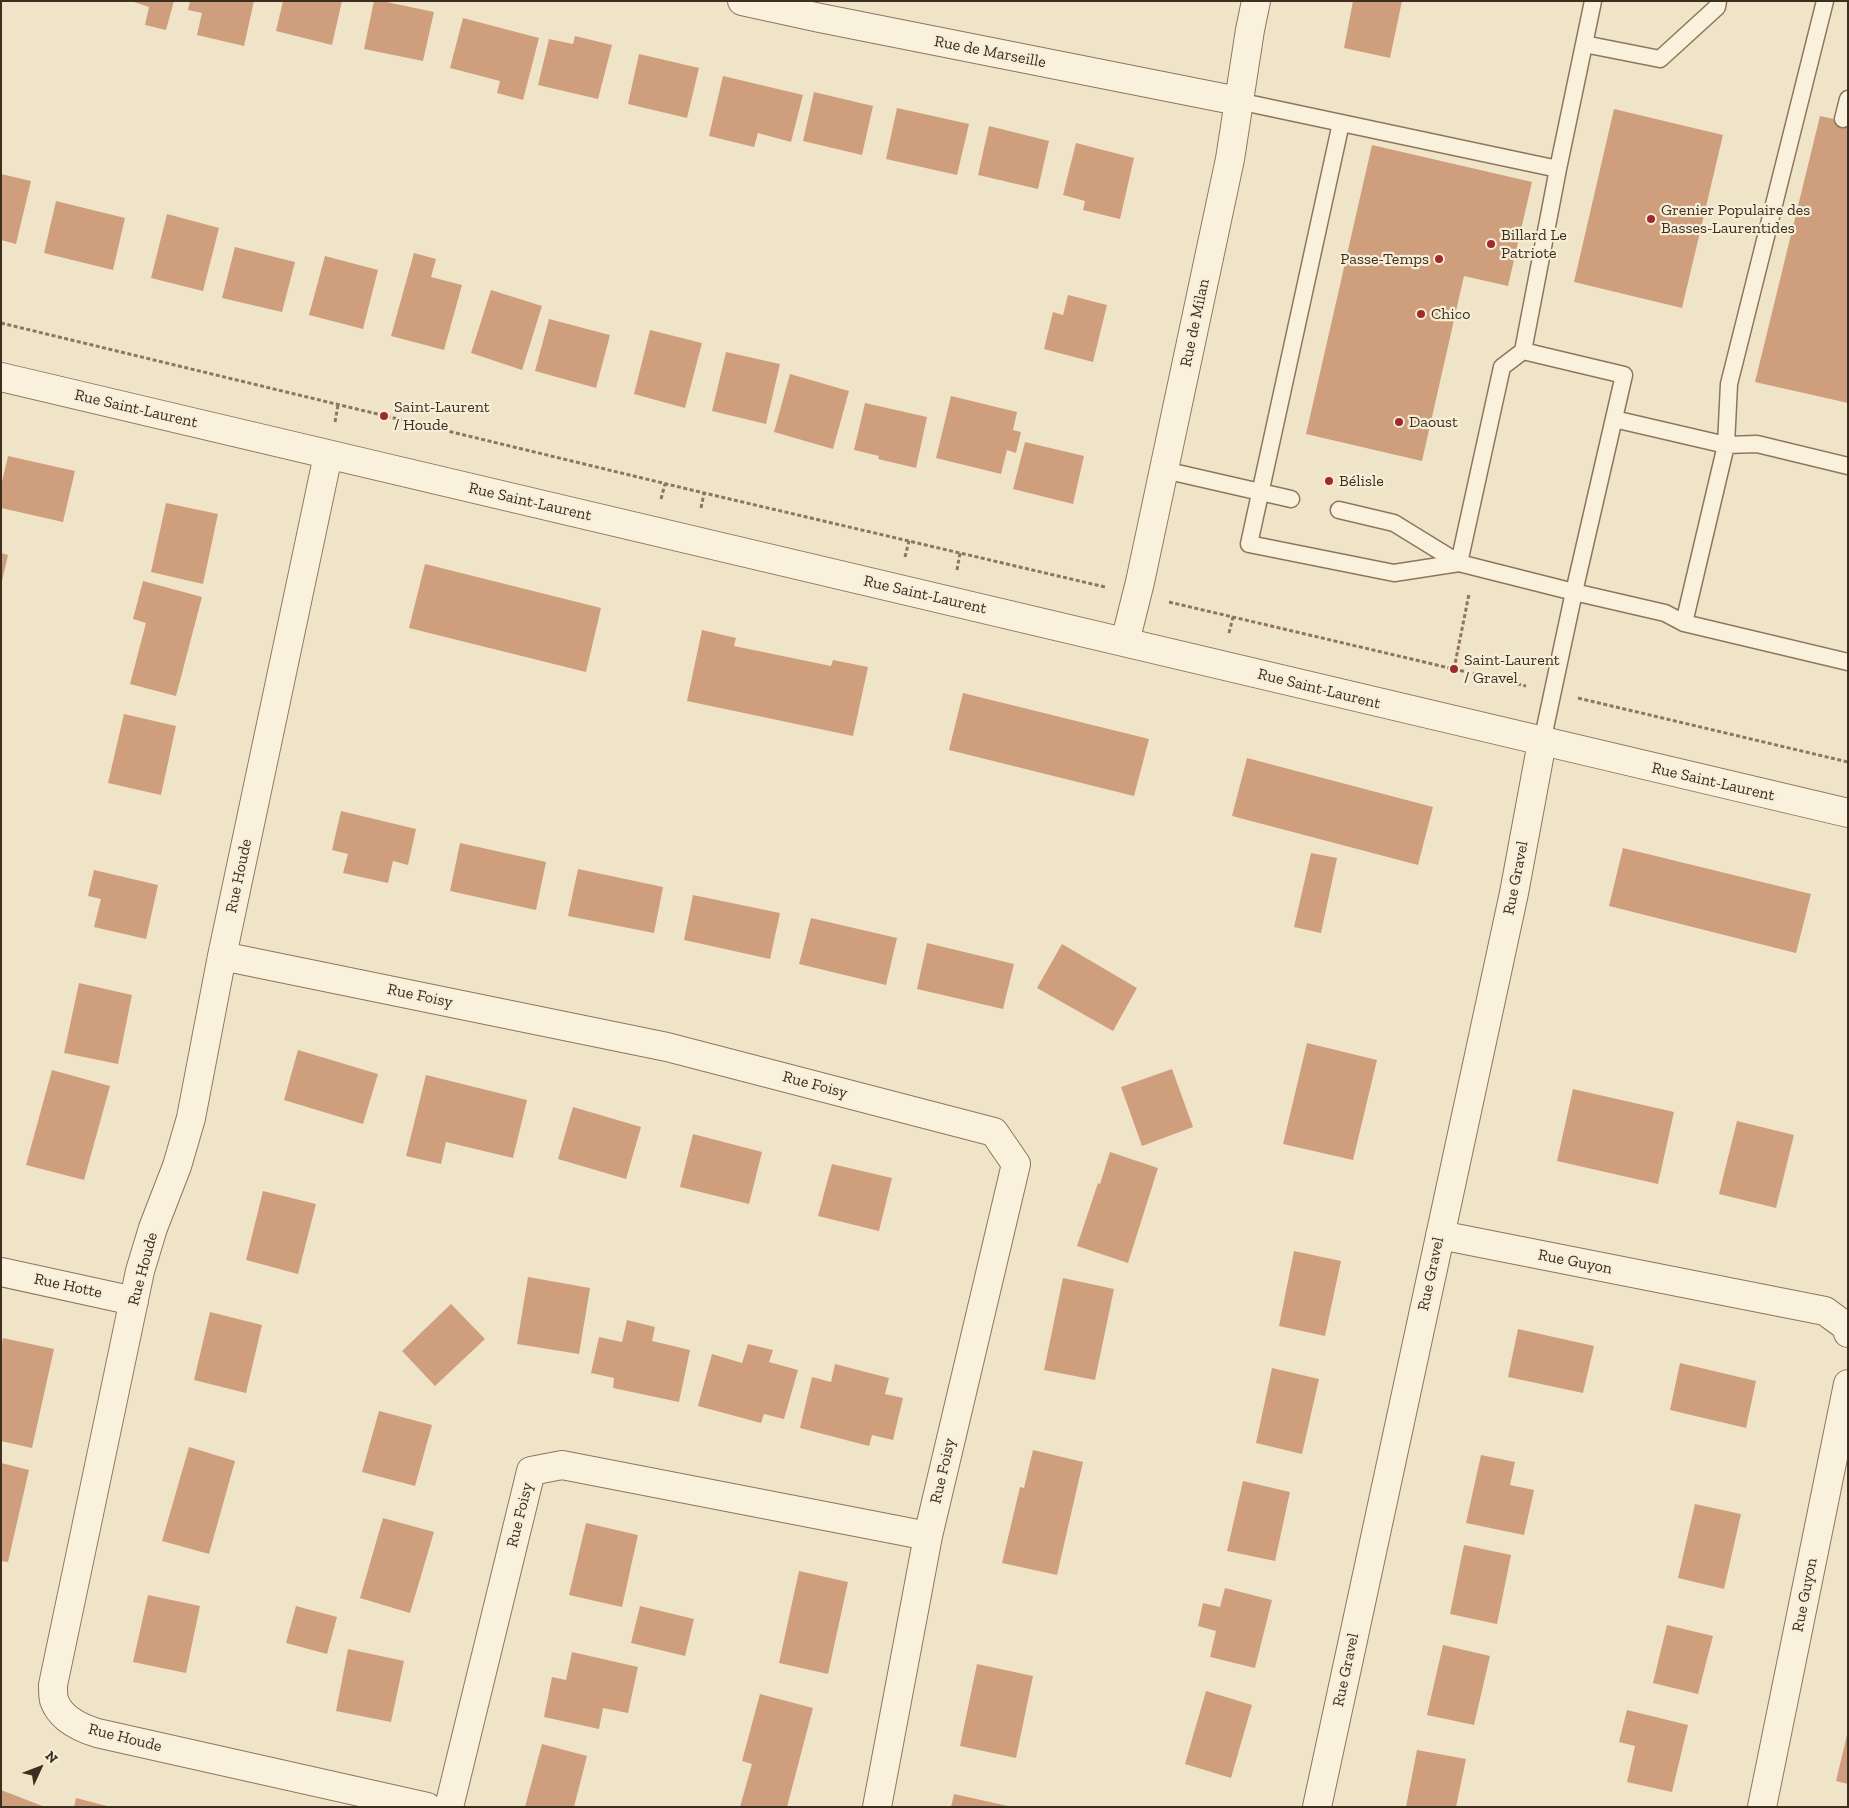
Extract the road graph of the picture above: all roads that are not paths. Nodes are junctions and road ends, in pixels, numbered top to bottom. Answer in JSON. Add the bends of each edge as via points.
{"nodes":[{"id":1,"x":742,"y":1,"type":"edge"},
{"id":2,"x":1256,"y":1,"type":"edge"},
{"id":3,"x":1593,"y":1,"type":"edge"},
{"id":4,"x":1718,"y":1,"type":"edge"},
{"id":5,"x":1824,"y":1,"type":"edge"},
{"id":6,"x":822,"y":10,"type":"edge"},
{"id":7,"x":1584,"y":44,"type":"junction"},
{"id":8,"x":1848,"y":99,"type":"edge"},
{"id":9,"x":1238,"y":101,"type":"junction"},
{"id":10,"x":1843,"y":119,"type":"dead end"},
{"id":11,"x":1341,"y":123,"type":"junction"},
{"id":12,"x":1558,"y":169,"type":"junction"},
{"id":13,"x":1523,"y":351,"type":"junction"},
{"id":14,"x":1,"y":377,"type":"edge"},
{"id":15,"x":1614,"y":419,"type":"junction"},
{"id":16,"x":1726,"y":445,"type":"junction"},
{"id":17,"x":328,"y":455,"type":"junction"},
{"id":18,"x":1848,"y":466,"type":"edge"},
{"id":19,"x":1164,"y":470,"type":"junction"},
{"id":20,"x":1260,"y":492,"type":"junction"},
{"id":21,"x":1291,"y":499,"type":"dead end"},
{"id":22,"x":1339,"y":510,"type":"dead end"},
{"id":23,"x":1467,"y":565,"type":"junction"},
{"id":24,"x":1574,"y":592,"type":"junction"},
{"id":25,"x":1684,"y":623,"type":"junction"},
{"id":26,"x":1125,"y":642,"type":"junction"},
{"id":27,"x":1848,"y":662,"type":"edge"},
{"id":28,"x":1542,"y":742,"type":"junction"},
{"id":29,"x":1848,"y":813,"type":"edge"},
{"id":30,"x":222,"y":956,"type":"junction"},
{"id":31,"x":1440,"y":1235,"type":"junction"},
{"id":32,"x":1,"y":1272,"type":"edge"},
{"id":33,"x":134,"y":1300,"type":"junction"},
{"id":34,"x":1848,"y":1333,"type":"edge"},
{"id":35,"x":1848,"y":1384,"type":"edge"},
{"id":36,"x":928,"y":1536,"type":"junction"},
{"id":37,"x":428,"y":1807,"type":"edge"},
{"id":38,"x":449,"y":1807,"type":"edge"},
{"id":39,"x":877,"y":1807,"type":"edge"},
{"id":40,"x":1317,"y":1807,"type":"edge"},
{"id":41,"x":1762,"y":1807,"type":"edge"}],
"edges":[{"from":1,"to":6,"type":"street","name":"Rue de Marseille"},
{"from":2,"to":9,"type":"street","name":"Rue de Milan"},
{"from":3,"to":7,"type":"lane"},
{"from":4,"to":7,"type":"lane","via":[[1717,7],[1660,59]]},
{"from":5,"to":16,"type":"lane","via":[[1729,384]]},
{"from":6,"to":9,"type":"street","name":"Rue de Marseille"},
{"from":7,"to":12,"type":"lane"},
{"from":8,"to":10,"type":"lane"},
{"from":9,"to":11,"type":"lane"},
{"from":9,"to":19,"type":"street","name":"Rue de Milan","via":[[1230,159]]},
{"from":11,"to":12,"type":"lane"},
{"from":11,"to":20,"type":"lane"},
{"from":12,"to":13,"type":"lane"},
{"from":13,"to":15,"type":"lane","via":[[1624,375]]},
{"from":13,"to":23,"type":"lane","via":[[1502,367]]},
{"from":14,"to":17,"type":"street","name":"Rue Saint-Laurent"},
{"from":15,"to":16,"type":"lane"},
{"from":15,"to":24,"type":"lane"},
{"from":16,"to":18,"type":"lane","via":[[1757,444]]},
{"from":16,"to":25,"type":"lane"},
{"from":17,"to":26,"type":"street","name":"Rue Saint-Laurent"},
{"from":17,"to":30,"type":"street","name":"Rue Houde"},
{"from":19,"to":20,"type":"lane"},
{"from":19,"to":26,"type":"street","name":"Rue de Milan"},
{"from":20,"to":21,"type":"lane"},
{"from":20,"to":23,"type":"lane","via":[[1249,544],[1394,573]]},
{"from":22,"to":23,"type":"lane","via":[[1394,523]]},
{"from":23,"to":24,"type":"lane"},
{"from":24,"to":25,"type":"lane","via":[[1665,613]]},
{"from":24,"to":28,"type":"lane"},
{"from":25,"to":27,"type":"lane"},
{"from":26,"to":28,"type":"street","name":"Rue Saint-Laurent"},
{"from":28,"to":29,"type":"street","name":"Rue Saint-Laurent"},
{"from":28,"to":31,"type":"street","name":"Rue Gravel","via":[[1514,893]]},
{"from":30,"to":33,"type":"street","name":"Rue Houde","via":[[191,1118],[153,1228]]},
{"from":30,"to":36,"type":"street","name":"Rue Foisy","via":[[667,1046],[994,1132],[1016,1164]]},
{"from":31,"to":34,"type":"street","name":"Rue Guyon","via":[[1825,1311],[1847,1327]]},
{"from":31,"to":40,"type":"street","name":"Rue Gravel"},
{"from":32,"to":33,"type":"street","name":"Rue Hotte"},
{"from":33,"to":37,"type":"street","name":"Rue Houde","via":[[53,1684],[54,1700],[61,1712],[85,1729],[97,1733]]},
{"from":35,"to":41,"type":"street","name":"Rue Guyon"},
{"from":36,"to":38,"type":"street","name":"Rue Foisy","via":[[562,1465],[531,1471]]},
{"from":36,"to":39,"type":"street","name":"Rue Foisy"}]}
